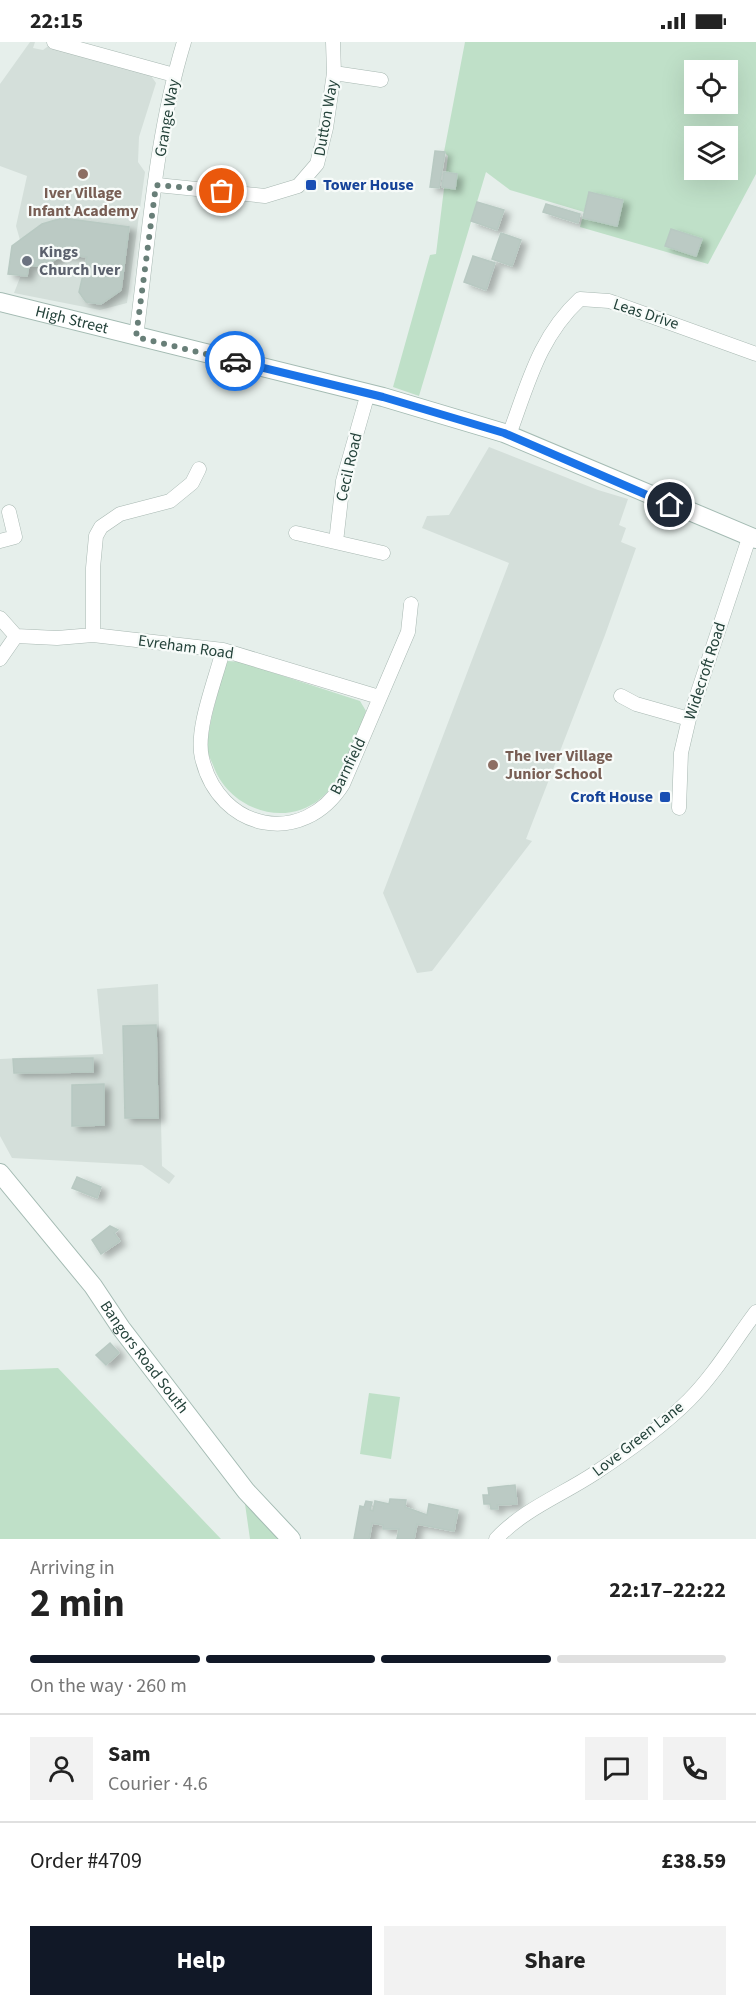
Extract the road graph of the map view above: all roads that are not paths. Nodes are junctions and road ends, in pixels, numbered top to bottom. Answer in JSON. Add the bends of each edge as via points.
{"nodes":[{"id":1,"x":54,"y":42,"type":"edge"},
{"id":2,"x":184,"y":42,"type":"edge"},
{"id":3,"x":333,"y":42,"type":"edge"},
{"id":4,"x":334,"y":73,"type":"junction"},
{"id":5,"x":174,"y":75,"type":"junction"},
{"id":6,"x":381,"y":80,"type":"dead end"},
{"id":7,"x":156,"y":185,"type":"junction"},
{"id":8,"x":0,"y":302,"type":"edge"},
{"id":9,"x":136,"y":337,"type":"junction"},
{"id":10,"x":756,"y":354,"type":"edge"},
{"id":11,"x":368,"y":393,"type":"junction"},
{"id":12,"x":509,"y":435,"type":"junction"},
{"id":13,"x":199,"y":469,"type":"dead end"},
{"id":14,"x":9,"y":512,"type":"dead end"},
{"id":15,"x":296,"y":533,"type":"dead end"},
{"id":16,"x":752,"y":538,"type":"edge"},
{"id":17,"x":0,"y":541,"type":"edge"},
{"id":18,"x":336,"y":543,"type":"junction"},
{"id":19,"x":383,"y":553,"type":"dead end"},
{"id":20,"x":411,"y":604,"type":"dead end"},
{"id":21,"x":0,"y":618,"type":"edge"},
{"id":22,"x":93,"y":634,"type":"junction"},
{"id":23,"x":16,"y":636,"type":"junction"},
{"id":24,"x":224,"y":650,"type":"junction"},
{"id":25,"x":0,"y":659,"type":"edge"},
{"id":26,"x":621,"y":696,"type":"dead end"},
{"id":27,"x":379,"y":697,"type":"junction"},
{"id":28,"x":689,"y":719,"type":"junction"},
{"id":29,"x":679,"y":808,"type":"dead end"},
{"id":30,"x":0,"y":1173,"type":"edge"},
{"id":31,"x":756,"y":1312,"type":"edge"},
{"id":32,"x":291,"y":1539,"type":"edge"},
{"id":33,"x":496,"y":1539,"type":"edge"}],
"edges":[{"from":1,"to":5,"type":"street"},
{"from":2,"to":5,"type":"street","name":"Grange Way"},
{"from":3,"to":4,"type":"street","name":"Dutton Way"},
{"from":4,"to":6,"type":"street"},
{"from":4,"to":7,"type":"street","name":"Dutton Way","via":[[317,164],[298,186],[266,196]]},
{"from":5,"to":7,"type":"street","name":"Grange Way","via":[[159,148]]},
{"from":7,"to":9,"type":"street","name":"Grange Way"},
{"from":8,"to":9,"type":"main road","name":"High Street"},
{"from":9,"to":11,"type":"main road","name":"High Street"},
{"from":10,"to":12,"type":"street","name":"Leas Drive","via":[[609,301],[580,299],[562,315],[542,346]]},
{"from":11,"to":12,"type":"main road","name":"High Street"},
{"from":11,"to":18,"type":"street","name":"Cecil Road","via":[[343,481]]},
{"from":12,"to":16,"type":"main road","name":"High Street"},
{"from":13,"to":22,"type":"street","via":[[192,483],[170,501],[120,514],[100,526],[93,568]]},
{"from":14,"to":17,"type":"street","via":[[15,537]]},
{"from":15,"to":18,"type":"street"},
{"from":16,"to":28,"type":"street","name":"Widecroft Road"},
{"from":18,"to":19,"type":"street"},
{"from":20,"to":27,"type":"street","name":"Barnfield","via":[[408,632]]},
{"from":21,"to":23,"type":"street"},
{"from":22,"to":23,"type":"street","name":"Evreham Road","via":[[57,638]]},
{"from":22,"to":24,"type":"street","name":"Evreham Road"},
{"from":23,"to":25,"type":"street"},
{"from":24,"to":27,"type":"street","name":"Evreham Road"},
{"from":24,"to":27,"type":"street","name":"Barnfield","via":[[206,714],[201,756],[213,788],[246,818],[267,824],[298,821],[329,804],[343,784]]},
{"from":26,"to":28,"type":"street"},
{"from":28,"to":29,"type":"street","name":"Widecroft Road","via":[[681,753]]},
{"from":30,"to":32,"type":"main road","name":"Bangors Road South","via":[[93,1286],[246,1491]]},
{"from":31,"to":33,"type":"street","name":"Love Green Lane","via":[[710,1375],[669,1419],[595,1474],[507,1526]]}]}
